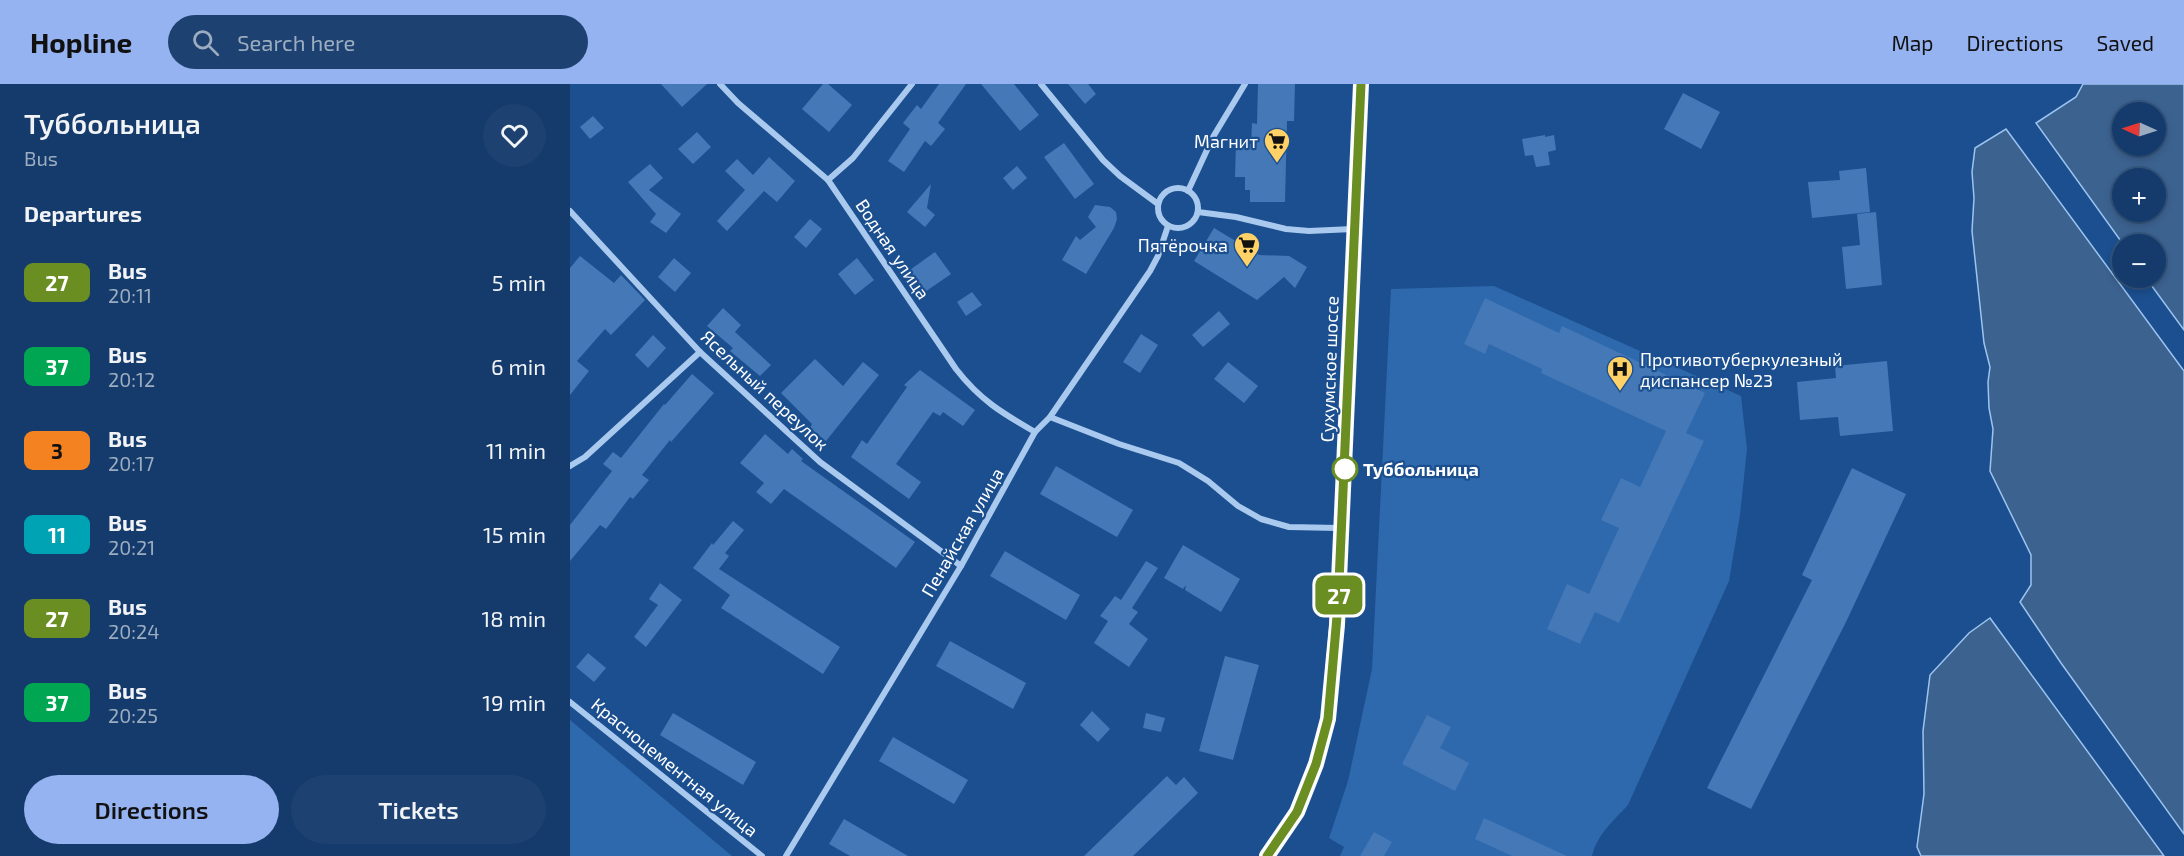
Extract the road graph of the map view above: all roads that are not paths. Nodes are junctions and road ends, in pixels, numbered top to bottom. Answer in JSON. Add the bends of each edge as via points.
{"nodes":[{"id":1,"x":720,"y":84,"type":"edge"},
{"id":2,"x":912,"y":84,"type":"edge"},
{"id":3,"x":1041,"y":84,"type":"edge"},
{"id":4,"x":1245,"y":84,"type":"edge"},
{"id":5,"x":1361,"y":84,"type":"edge"},
{"id":6,"x":828,"y":180,"type":"junction"},
{"id":7,"x":1188,"y":191,"type":"junction"},
{"id":8,"x":1158,"y":204,"type":"junction"},
{"id":9,"x":570,"y":211,"type":"edge"},
{"id":10,"x":1198,"y":212,"type":"junction"},
{"id":11,"x":1168,"y":226,"type":"junction"},
{"id":12,"x":1353,"y":229,"type":"junction"},
{"id":13,"x":700,"y":352,"type":"junction"},
{"id":14,"x":1050,"y":417,"type":"junction"},
{"id":15,"x":1035,"y":432,"type":"junction"},
{"id":16,"x":570,"y":466,"type":"edge"},
{"id":17,"x":1342,"y":528,"type":"junction"},
{"id":18,"x":961,"y":566,"type":"junction"},
{"id":19,"x":570,"y":702,"type":"edge"},
{"id":20,"x":762,"y":856,"type":"edge"},
{"id":21,"x":786,"y":856,"type":"edge"},
{"id":22,"x":1267,"y":856,"type":"edge"}],
"edges":[{"from":1,"to":6,"type":"street","name":"Водная улица"},
{"from":2,"to":6,"type":"street","via":[[853,158]]},
{"from":3,"to":8,"type":"street","via":[[1103,160]]},
{"from":4,"to":7,"type":"street","via":[[1213,137]]},
{"from":5,"to":12,"type":"highway","name":"Сухумское шоссе"},
{"from":6,"to":15,"type":"street","name":"Водная улица","via":[[966,382],[991,406]]},
{"from":7,"to":8,"type":"street","via":[[1169,190]]},
{"from":7,"to":10,"type":"street","via":[[1194,196]]},
{"from":8,"to":11,"type":"street","via":[[1161,220]]},
{"from":9,"to":13,"type":"street","name":"Ясельный переулок"},
{"from":10,"to":11,"type":"street","via":[[1186,227]]},
{"from":10,"to":12,"type":"street","via":[[1286,229]]},
{"from":11,"to":14,"type":"street","name":"Пенайская улица","via":[[1150,271]]},
{"from":12,"to":17,"type":"highway","name":"Сухумское шоссе"},
{"from":13,"to":16,"type":"street","via":[[585,457]]},
{"from":13,"to":18,"type":"street","name":"Ясельный переулок","via":[[820,462]]},
{"from":14,"to":15,"type":"street","name":"Пенайская улица"},
{"from":14,"to":17,"type":"street","via":[[1179,463],[1261,519],[1289,527]]},
{"from":15,"to":18,"type":"street","name":"Пенайская улица"},
{"from":17,"to":22,"type":"highway","name":"Сухумское шоссе","via":[[1328,719],[1297,812]]},
{"from":18,"to":21,"type":"street","name":"Пенайская улица"},
{"from":19,"to":20,"type":"street","name":"Красноцементная улица"}]}
